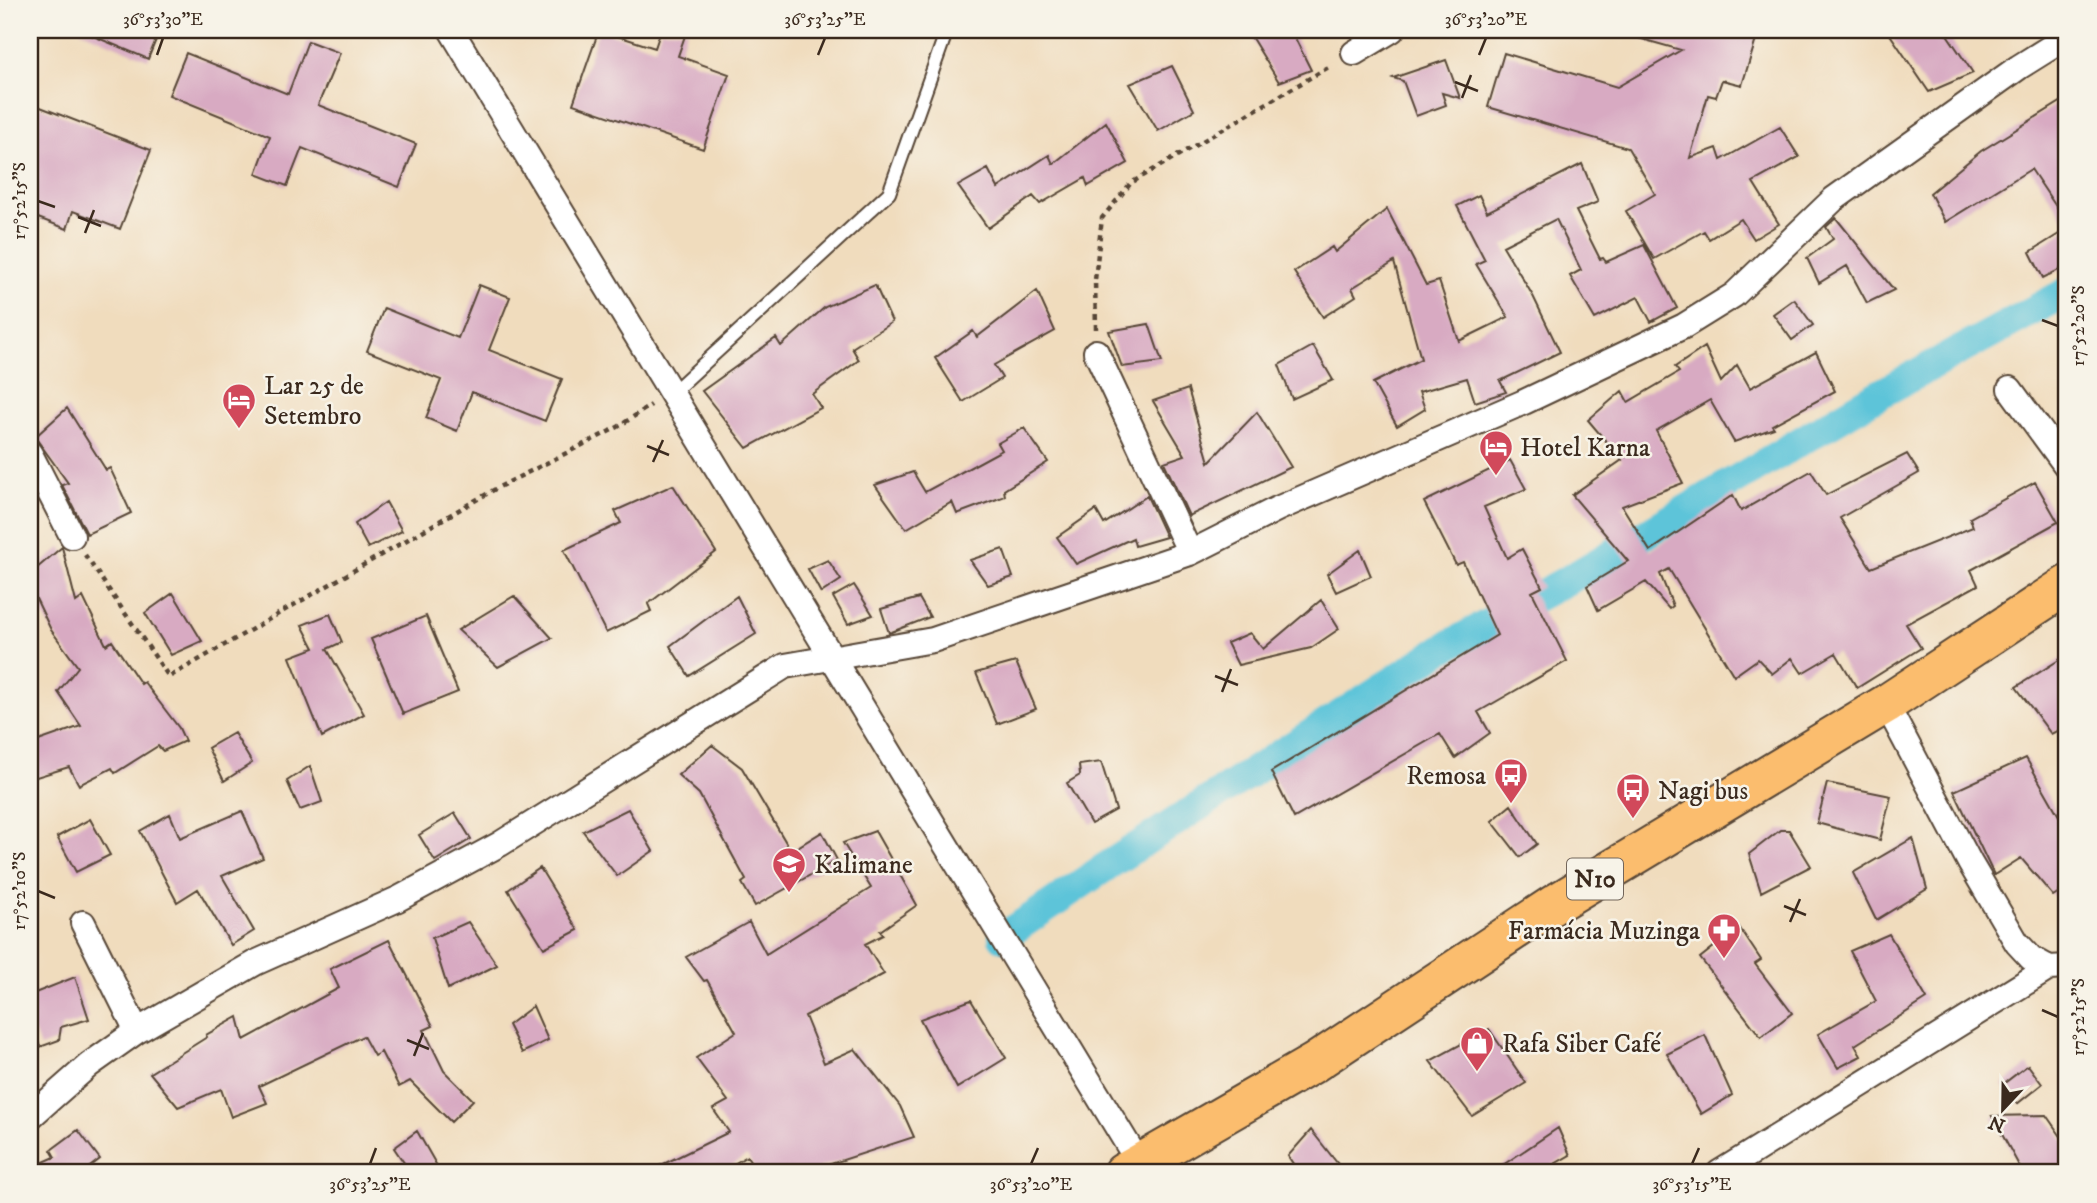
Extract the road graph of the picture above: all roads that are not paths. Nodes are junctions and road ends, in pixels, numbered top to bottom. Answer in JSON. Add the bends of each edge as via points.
{"nodes":[{"id":1,"x":451,"y":30,"type":"edge"},
{"id":2,"x":947,"y":30,"type":"edge"},
{"id":3,"x":1392,"y":30,"type":"edge"},
{"id":4,"x":2067,"y":37,"type":"edge"},
{"id":5,"x":1354,"y":53,"type":"road end"},
{"id":6,"x":1096,"y":352,"type":"road end"},
{"id":7,"x":2010,"y":389,"type":"dead end"},
{"id":8,"x":673,"y":392,"type":"junction"},
{"id":9,"x":30,"y":454,"type":"edge"},
{"id":10,"x":2067,"y":467,"type":"edge"},
{"id":11,"x":72,"y":536,"type":"road end"},
{"id":12,"x":1190,"y":553,"type":"junction"},
{"id":13,"x":2067,"y":585,"type":"edge"},
{"id":14,"x":835,"y":658,"type":"junction"},
{"id":15,"x":1886,"y":704,"type":"junction"},
{"id":16,"x":83,"y":923,"type":"dead end"},
{"id":17,"x":2058,"y":968,"type":"edge"},
{"id":18,"x":136,"y":1031,"type":"junction"},
{"id":19,"x":30,"y":1117,"type":"edge"},
{"id":20,"x":1136,"y":1170,"type":"edge"},
{"id":21,"x":1719,"y":1173,"type":"edge"}],
"edges":[{"from":1,"to":8,"type":"street"},
{"from":2,"to":8,"type":"lane","via":[[889,193]]},
{"from":3,"to":5,"type":"street"},
{"from":4,"to":12,"type":"street","via":[[1834,199],[1734,296],[1684,326],[1524,402],[1277,509]]},
{"from":6,"to":12,"type":"street"},
{"from":7,"to":10,"type":"street"},
{"from":8,"to":14,"type":"street"},
{"from":9,"to":11,"type":"street"},
{"from":12,"to":14,"type":"street","via":[[933,640]]},
{"from":13,"to":15,"type":"main road","number":"N10"},
{"from":14,"to":18,"type":"street","via":[[785,666],[500,844],[398,899],[255,963]]},
{"from":14,"to":20,"type":"street"},
{"from":15,"to":17,"type":"street","via":[[2017,943],[2031,958]]},
{"from":15,"to":20,"type":"main road","number":"N10","via":[[1553,905],[1314,1063]]},
{"from":16,"to":18,"type":"street"},
{"from":17,"to":21,"type":"street"},
{"from":18,"to":19,"type":"street"}]}
